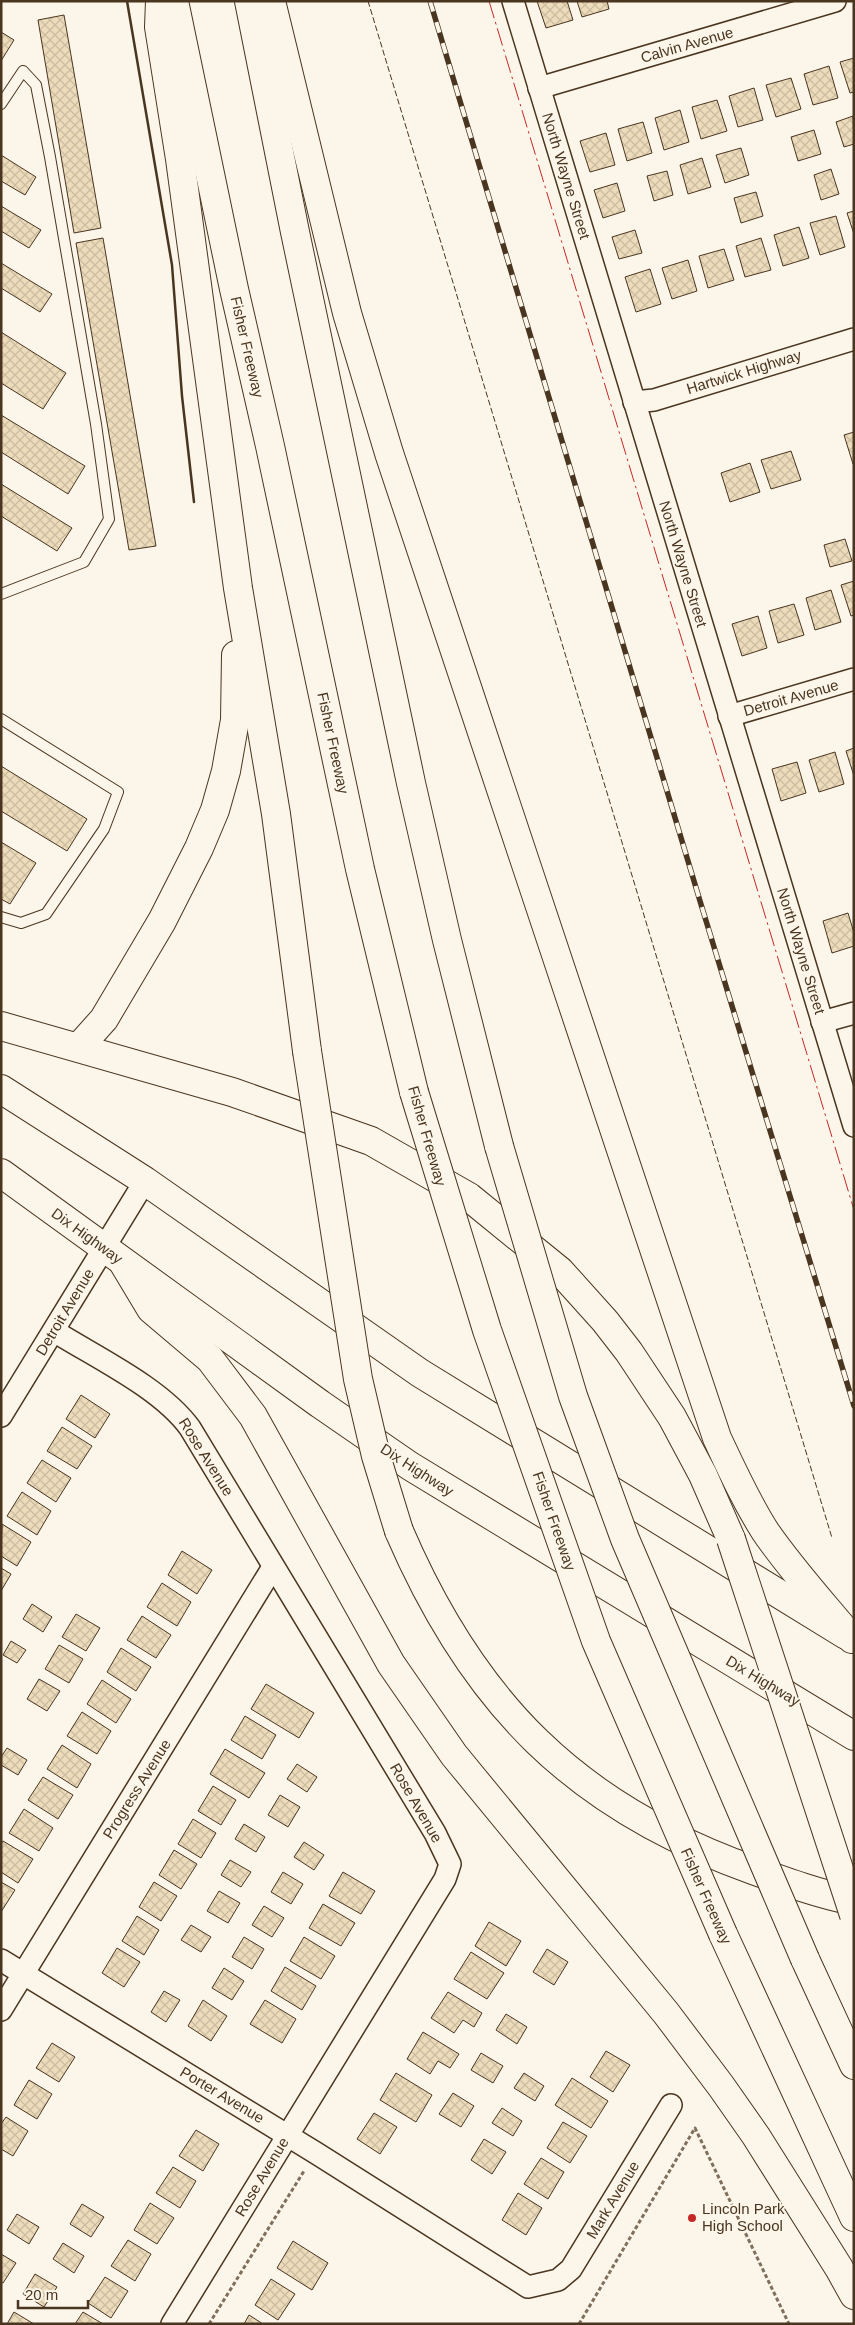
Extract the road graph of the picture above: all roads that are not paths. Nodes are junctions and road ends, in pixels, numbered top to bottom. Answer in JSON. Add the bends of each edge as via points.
{"nodes":[{"id":1,"x":160,"y":1,"type":"edge"},
{"id":2,"x":174,"y":1,"type":"edge"},
{"id":3,"x":249,"y":1,"type":"edge"},
{"id":4,"x":271,"y":1,"type":"edge"},
{"id":5,"x":513,"y":1,"type":"edge"},
{"id":6,"x":835,"y":1,"type":"edge"},
{"id":7,"x":539,"y":88,"type":"junction"},
{"id":8,"x":1,"y":104,"type":"edge"},
{"id":9,"x":854,"y":339,"type":"edge"},
{"id":10,"x":634,"y":402,"type":"junction"},
{"id":11,"x":238,"y":588,"type":"junction"},
{"id":12,"x":1,"y":594,"type":"edge"},
{"id":13,"x":854,"y":679,"type":"edge"},
{"id":14,"x":729,"y":716,"type":"junction"},
{"id":15,"x":1,"y":719,"type":"edge"},
{"id":16,"x":1,"y":917,"type":"edge"},
{"id":17,"x":854,"y":1013,"type":"edge"},
{"id":18,"x":822,"y":1022,"type":"junction"},
{"id":19,"x":1,"y":1026,"type":"edge"},
{"id":20,"x":79,"y":1047,"type":"junction"},
{"id":21,"x":1,"y":1089,"type":"edge"},
{"id":22,"x":854,"y":1126,"type":"edge"},
{"id":23,"x":1,"y":1173,"type":"edge"},
{"id":24,"x":145,"y":1181,"type":"junction"},
{"id":25,"x":114,"y":1256,"type":"junction"},
{"id":26,"x":54,"y":1331,"type":"junction"},
{"id":27,"x":1,"y":1416,"type":"edge"},
{"id":28,"x":273,"y":1567,"type":"junction"},
{"id":29,"x":853,"y":1639,"type":"edge"},
{"id":30,"x":854,"y":1736,"type":"edge"},
{"id":31,"x":854,"y":1901,"type":"edge"},
{"id":32,"x":854,"y":1915,"type":"edge"},
{"id":33,"x":1,"y":1960,"type":"edge"},
{"id":34,"x":24,"y":1974,"type":"junction"},
{"id":35,"x":1,"y":2010,"type":"edge"},
{"id":36,"x":854,"y":2065,"type":"edge"},
{"id":37,"x":671,"y":2105,"type":"dead end"},
{"id":38,"x":287,"y":2136,"type":"junction"},
{"id":39,"x":854,"y":2217,"type":"edge"},
{"id":40,"x":544,"y":2284,"type":"joint"},
{"id":41,"x":854,"y":2295,"type":"edge"},
{"id":42,"x":172,"y":2324,"type":"edge"}],
"edges":[{"from":1,"to":11,"type":"main road","via":[[160,27]]},
{"from":2,"to":39,"type":"main road","name":"Fisher Freeway","bridge":true,"via":[[360,869],[414,1092],[487,1330],[596,1641],[723,1934]]},
{"from":3,"to":36,"type":"main road","bridge":true,"via":[[411,783],[446,940],[498,1146],[573,1396],[622,1530],[805,1959]]},
{"from":4,"to":29,"type":"main road","via":[[347,313],[389,453],[717,1438],[742,1492],[766,1531],[793,1569]]},
{"from":5,"to":7,"type":"street","name":"North Wayne Street"},
{"from":6,"to":7,"type":"street","name":"Calvin Avenue"},
{"from":7,"to":10,"type":"street","name":"North Wayne Street"},
{"from":8,"to":12,"type":"lane","via":[[23,71],[36,85],[96,424],[109,519],[84,562]]},
{"from":9,"to":10,"type":"street","name":"Hartwick Highway","via":[[654,400]]},
{"from":10,"to":14,"type":"street","name":"North Wayne Street"},
{"from":11,"to":20,"type":"main road","via":[[235,720],[226,771],[214,810],[162,921],[104,1019]]},
{"from":11,"to":31,"type":"main road","bridge":true,"via":[[276,814],[307,1051],[358,1379],[376,1456],[399,1531],[414,1566],[443,1622],[478,1675],[512,1718],[570,1772],[645,1823],[716,1857],[822,1894]]},
{"from":13,"to":14,"type":"street","name":"Detroit Avenue"},
{"from":14,"to":18,"type":"street","name":"North Wayne Street"},
{"from":15,"to":16,"type":"lane","via":[[118,792],[104,829],[46,914],[21,923]]},
{"from":17,"to":18,"type":"street"},
{"from":18,"to":22,"type":"street","name":"North Wayne Street"},
{"from":19,"to":20,"type":"main road"},
{"from":20,"to":32,"type":"main road","bridge":true,"via":[[232,1092],[371,1141],[468,1197],[560,1271],[629,1352],[672,1417],[703,1475],[731,1539]]},
{"from":21,"to":24,"type":"main road"},
{"from":23,"to":25,"type":"main road","name":"Dix Highway"},
{"from":24,"to":25,"type":"street","name":"Detroit Avenue"},
{"from":24,"to":29,"type":"main road","via":[[420,1373]]},
{"from":25,"to":26,"type":"street","name":"Detroit Avenue"},
{"from":25,"to":30,"type":"main road","name":"Dix Highway","via":[[410,1466]]},
{"from":25,"to":41,"type":"main road","via":[[151,1308],[210,1359],[253,1416],[391,1664],[454,1755],[666,2013],[721,2086],[761,2144]]},
{"from":26,"to":27,"type":"street","name":"Detroit Avenue"},
{"from":26,"to":28,"type":"street","name":"Rose Avenue","via":[[179,1412]]},
{"from":28,"to":34,"type":"street","name":"Progress Avenue"},
{"from":28,"to":38,"type":"street","name":"Rose Avenue","via":[[435,1833],[450,1864],[445,1879]]},
{"from":33,"to":34,"type":"street","name":"Porter Avenue"},
{"from":34,"to":35,"type":"street","name":"Progress Avenue"},
{"from":34,"to":38,"type":"street","name":"Porter Avenue"},
{"from":37,"to":40,"type":"street","name":"Mark Avenue","via":[[571,2269],[558,2280]]},
{"from":38,"to":40,"type":"street","name":"Porter Avenue","via":[[514,2280],[528,2288]]},
{"from":38,"to":42,"type":"street","name":"Rose Avenue"}]}
